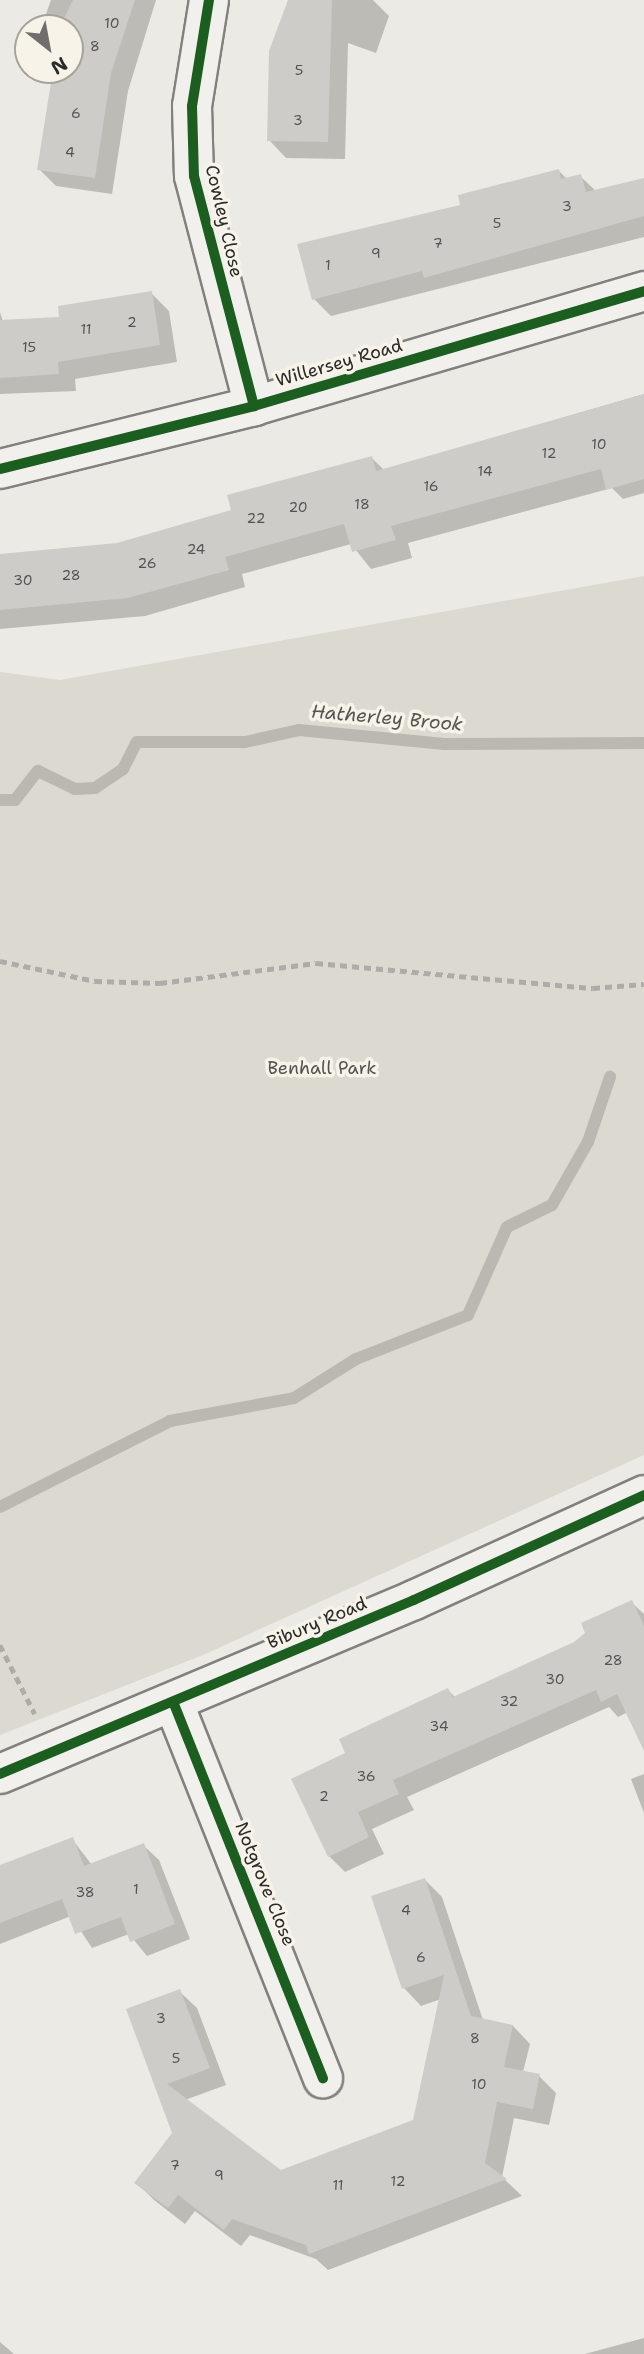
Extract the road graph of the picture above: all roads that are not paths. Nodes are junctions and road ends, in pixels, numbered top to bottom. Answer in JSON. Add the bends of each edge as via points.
{"nodes":[{"id":1,"x":209,"y":0,"type":"edge"},
{"id":2,"x":644,"y":291,"type":"edge"},
{"id":3,"x":254,"y":406,"type":"junction"},
{"id":4,"x":0,"y":469,"type":"edge"},
{"id":5,"x":644,"y":1495,"type":"edge"},
{"id":6,"x":174,"y":1704,"type":"junction"},
{"id":7,"x":0,"y":1774,"type":"edge"},
{"id":8,"x":323,"y":2078,"type":"dead end"}],
"edges":[{"from":1,"to":3,"type":"street","name":"Cowley Close","via":[[192,106],[194,176]]},
{"from":2,"to":3,"type":"street","name":"Willersey Road"},
{"from":3,"to":4,"type":"street","name":"Willersey Road"},
{"from":5,"to":6,"type":"street","name":"Bibury Road"},
{"from":6,"to":7,"type":"street","name":"Bibury Road"},
{"from":6,"to":8,"type":"street","name":"Notgrove Close"}]}
